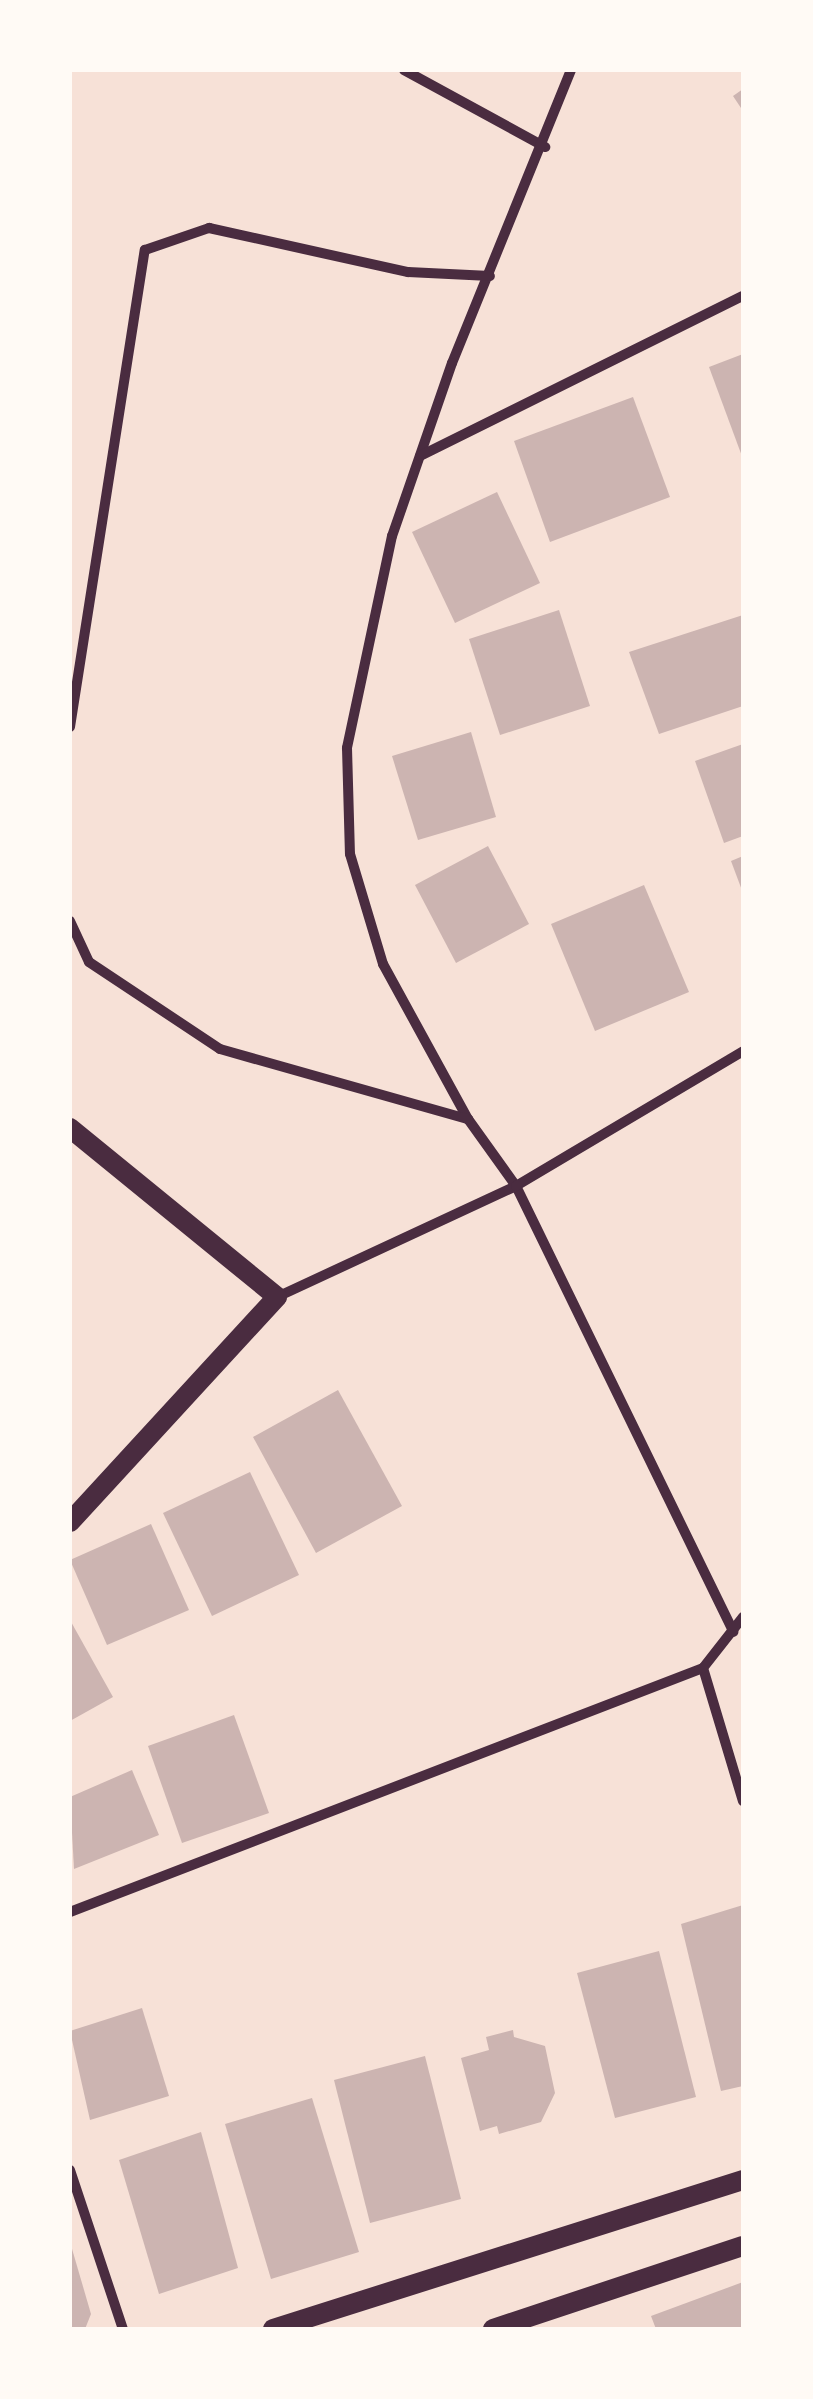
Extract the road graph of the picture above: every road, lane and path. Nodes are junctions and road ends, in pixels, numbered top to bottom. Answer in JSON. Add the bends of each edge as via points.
{"nodes":[{"id":1,"x":404,"y":70,"type":"edge"},
{"id":2,"x":571,"y":70,"type":"edge"},
{"id":3,"x":545,"y":147,"type":"junction"},
{"id":4,"x":490,"y":276,"type":"junction"},
{"id":5,"x":743,"y":296,"type":"edge"},
{"id":6,"x":420,"y":456,"type":"junction"},
{"id":7,"x":70,"y":726,"type":"edge"},
{"id":8,"x":70,"y":921,"type":"edge"},
{"id":9,"x":743,"y":1051,"type":"edge"},
{"id":10,"x":468,"y":1119,"type":"junction"},
{"id":11,"x":70,"y":1128,"type":"edge"},
{"id":12,"x":516,"y":1186,"type":"junction"},
{"id":13,"x":278,"y":1297,"type":"junction"},
{"id":14,"x":70,"y":1522,"type":"edge"},
{"id":15,"x":743,"y":1617,"type":"edge"},
{"id":16,"x":734,"y":1632,"type":"junction"},
{"id":17,"x":703,"y":1668,"type":"junction"},
{"id":18,"x":743,"y":1802,"type":"edge"},
{"id":19,"x":70,"y":1912,"type":"edge"},
{"id":20,"x":70,"y":2170,"type":"edge"},
{"id":21,"x":743,"y":2180,"type":"edge"},
{"id":22,"x":743,"y":2246,"type":"edge"},
{"id":23,"x":122,"y":2329,"type":"edge"},
{"id":24,"x":273,"y":2329,"type":"edge"},
{"id":25,"x":493,"y":2329,"type":"edge"}],
"edges":[{"from":1,"to":3,"type":"street"},
{"from":2,"to":3,"type":"street"},
{"from":3,"to":4,"type":"street"},
{"from":4,"to":6,"type":"street"},
{"from":4,"to":7,"type":"street","via":[[408,272],[209,228],[145,250]]},
{"from":5,"to":6,"type":"street"},
{"from":6,"to":10,"type":"street","via":[[392,536],[347,748],[350,854],[383,964]]},
{"from":8,"to":10,"type":"street","via":[[89,962],[220,1049]]},
{"from":9,"to":12,"type":"street"},
{"from":10,"to":12,"type":"street"},
{"from":11,"to":13,"type":"main road"},
{"from":12,"to":13,"type":"street"},
{"from":12,"to":16,"type":"street"},
{"from":13,"to":14,"type":"main road"},
{"from":15,"to":16,"type":"street"},
{"from":16,"to":17,"type":"street"},
{"from":17,"to":18,"type":"street"},
{"from":17,"to":19,"type":"street"},
{"from":20,"to":23,"type":"street"},
{"from":21,"to":24,"type":"main road"},
{"from":22,"to":25,"type":"main road"}]}
